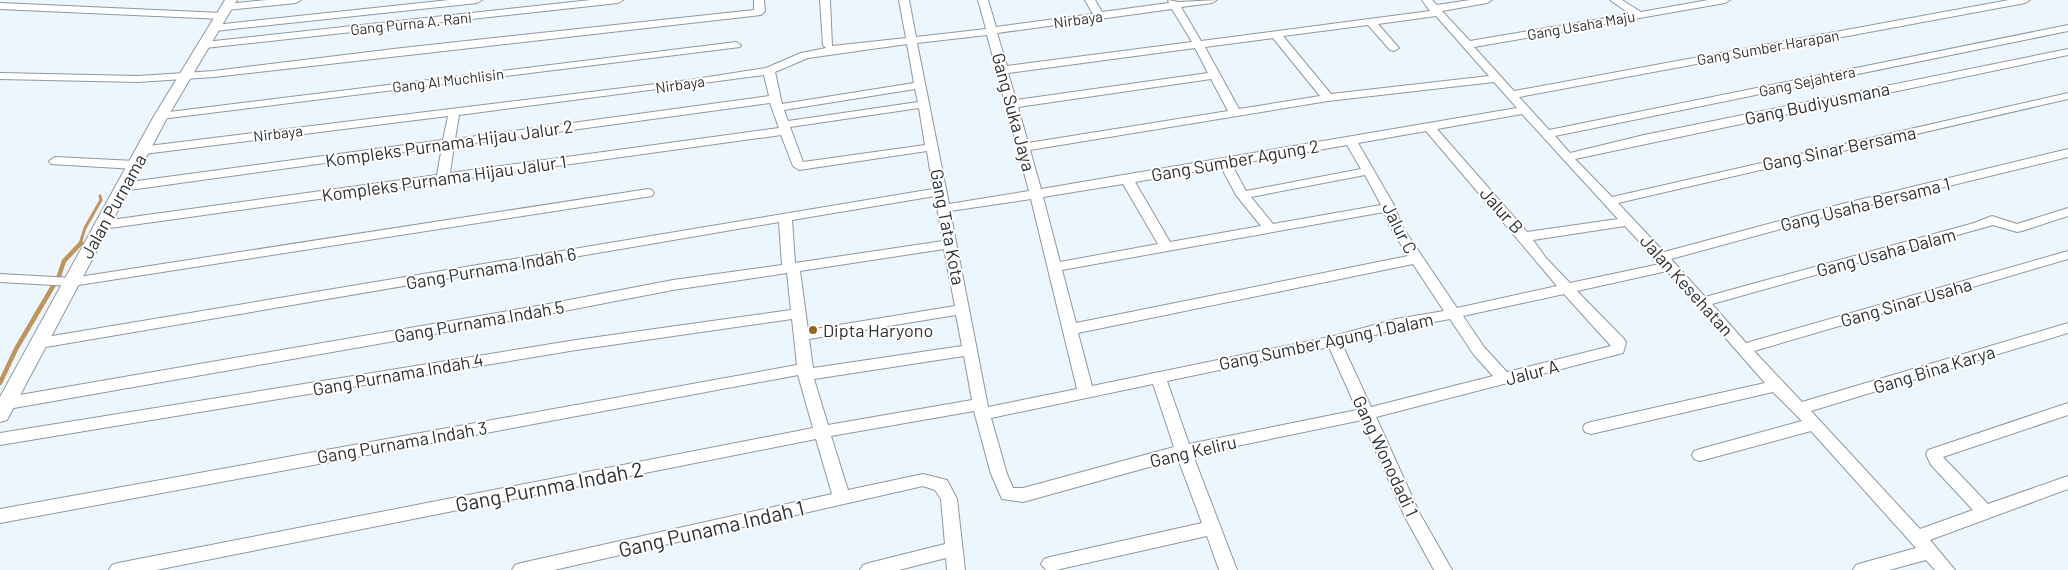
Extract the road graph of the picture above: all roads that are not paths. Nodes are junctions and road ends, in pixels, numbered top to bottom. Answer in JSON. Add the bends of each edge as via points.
{"nodes":[{"id":1,"x":296,"y":0,"type":"edge"},
{"id":2,"x":477,"y":0,"type":"edge"},
{"id":3,"x":618,"y":0,"type":"edge"},
{"id":4,"x":759,"y":0,"type":"edge"},
{"id":5,"x":825,"y":0,"type":"edge"},
{"id":6,"x":904,"y":0,"type":"edge"},
{"id":7,"x":983,"y":0,"type":"edge"},
{"id":8,"x":1090,"y":0,"type":"edge"},
{"id":9,"x":1212,"y":0,"type":"edge"},
{"id":10,"x":1488,"y":0,"type":"edge"},
{"id":11,"x":1615,"y":0,"type":"edge"},
{"id":12,"x":1725,"y":0,"type":"edge"},
{"id":13,"x":2025,"y":0,"type":"edge"},
{"id":14,"x":1174,"y":2,"type":"edge"},
{"id":15,"x":1694,"y":2,"type":"edge"},
{"id":16,"x":0,"y":6,"type":"edge"},
{"id":17,"x":1433,"y":7,"type":"edge"},
{"id":18,"x":224,"y":13,"type":"edge"},
{"id":19,"x":1639,"y":15,"type":"junction"},
{"id":20,"x":1099,"y":16,"type":"junction"},
{"id":21,"x":1370,"y":21,"type":"junction"},
{"id":22,"x":2068,"y":28,"type":"edge"},
{"id":23,"x":992,"y":31,"type":"junction"},
{"id":24,"x":1275,"y":34,"type":"junction"},
{"id":25,"x":910,"y":40,"type":"junction"},
{"id":26,"x":1198,"y":44,"type":"junction"},
{"id":27,"x":205,"y":45,"type":"junction"},
{"id":28,"x":736,"y":45,"type":"dead end"},
{"id":29,"x":1467,"y":45,"type":"junction"},
{"id":30,"x":828,"y":47,"type":"junction"},
{"id":31,"x":1394,"y":48,"type":"dead end"},
{"id":32,"x":2068,"y":52,"type":"edge"},
{"id":33,"x":769,"y":70,"type":"junction"},
{"id":34,"x":1003,"y":70,"type":"junction"},
{"id":35,"x":1214,"y":75,"type":"junction"},
{"id":36,"x":0,"y":76,"type":"edge"},
{"id":37,"x":185,"y":76,"type":"junction"},
{"id":38,"x":1497,"y":78,"type":"junction"},
{"id":39,"x":921,"y":84,"type":"junction"},
{"id":40,"x":1511,"y":95,"type":"junction"},
{"id":41,"x":2068,"y":96,"type":"edge"},
{"id":42,"x":1328,"y":98,"type":"junction"},
{"id":43,"x":776,"y":104,"type":"junction"},
{"id":44,"x":924,"y":104,"type":"junction"},
{"id":45,"x":1012,"y":104,"type":"junction"},
{"id":46,"x":1526,"y":110,"type":"junction"},
{"id":47,"x":454,"y":112,"type":"junction"},
{"id":48,"x":1235,"y":113,"type":"junction"},
{"id":49,"x":160,"y":116,"type":"junction"},
{"id":50,"x":1429,"y":127,"type":"junction"},
{"id":51,"x":784,"y":128,"type":"junction"},
{"id":52,"x":1547,"y":134,"type":"junction"},
{"id":53,"x":1350,"y":140,"type":"junction"},
{"id":54,"x":448,"y":143,"type":"junction"},
{"id":55,"x":933,"y":147,"type":"junction"},
{"id":56,"x":1024,"y":147,"type":"junction"},
{"id":57,"x":144,"y":150,"type":"junction"},
{"id":58,"x":2068,"y":153,"type":"edge"},
{"id":59,"x":1567,"y":157,"type":"junction"},
{"id":60,"x":55,"y":161,"type":"dead end"},
{"id":61,"x":1224,"y":162,"type":"junction"},
{"id":62,"x":135,"y":165,"type":"junction"},
{"id":63,"x":1368,"y":171,"type":"junction"},
{"id":64,"x":443,"y":178,"type":"junction"},
{"id":65,"x":1127,"y":180,"type":"junction"},
{"id":66,"x":122,"y":186,"type":"junction"},
{"id":67,"x":941,"y":191,"type":"junction"},
{"id":68,"x":648,"y":193,"type":"dead end"},
{"id":69,"x":1036,"y":193,"type":"junction"},
{"id":70,"x":1242,"y":195,"type":"junction"},
{"id":71,"x":1610,"y":201,"type":"junction"},
{"id":72,"x":1389,"y":207,"type":"junction"},
{"id":73,"x":945,"y":208,"type":"junction"},
{"id":74,"x":2068,"y":212,"type":"edge"},
{"id":75,"x":785,"y":218,"type":"junction"},
{"id":76,"x":1629,"y":221,"type":"junction"},
{"id":77,"x":103,"y":224,"type":"junction"},
{"id":78,"x":1270,"y":228,"type":"junction"},
{"id":79,"x":1524,"y":237,"type":"junction"},
{"id":80,"x":951,"y":244,"type":"junction"},
{"id":81,"x":1166,"y":246,"type":"junction"},
{"id":82,"x":2068,"y":255,"type":"edge"},
{"id":83,"x":1416,"y":259,"type":"junction"},
{"id":84,"x":1666,"y":261,"type":"junction"},
{"id":85,"x":791,"y":267,"type":"junction"},
{"id":86,"x":1055,"y":267,"type":"junction"},
{"id":87,"x":0,"y":278,"type":"edge"},
{"id":88,"x":60,"y":281,"type":"junction"},
{"id":89,"x":1567,"y":288,"type":"junction"},
{"id":90,"x":1702,"y":302,"type":"junction"},
{"id":91,"x":963,"y":309,"type":"junction"},
{"id":92,"x":797,"y":314,"type":"junction"},
{"id":93,"x":1452,"y":314,"type":"junction"},
{"id":94,"x":2068,"y":328,"type":"edge"},
{"id":95,"x":1071,"y":329,"type":"junction"},
{"id":96,"x":800,"y":336,"type":"junction"},
{"id":97,"x":1334,"y":340,"type":"junction"},
{"id":98,"x":40,"y":343,"type":"junction"},
{"id":99,"x":1743,"y":349,"type":"junction"},
{"id":100,"x":970,"y":350,"type":"junction"},
{"id":101,"x":805,"y":372,"type":"junction"},
{"id":102,"x":1159,"y":378,"type":"junction"},
{"id":103,"x":1504,"y":379,"type":"junction"},
{"id":104,"x":1776,"y":386,"type":"junction"},
{"id":105,"x":1086,"y":394,"type":"junction"},
{"id":106,"x":4,"y":409,"type":"edge"},
{"id":107,"x":981,"y":409,"type":"junction"},
{"id":108,"x":1799,"y":409,"type":"junction"},
{"id":109,"x":2068,"y":409,"type":"edge"},
{"id":110,"x":1365,"y":414,"type":"junction"},
{"id":111,"x":1814,"y":424,"type":"junction"},
{"id":112,"x":1591,"y":428,"type":"dead end"},
{"id":113,"x":822,"y":432,"type":"junction"},
{"id":114,"x":0,"y":439,"type":"edge"},
{"id":115,"x":1183,"y":451,"type":"junction"},
{"id":116,"x":1700,"y":454,"type":"dead end"},
{"id":117,"x":2068,"y":482,"type":"edge"},
{"id":118,"x":1023,"y":495,"type":"joint"},
{"id":119,"x":842,"y":499,"type":"junction"},
{"id":120,"x":1985,"y":512,"type":"junction"},
{"id":121,"x":0,"y":516,"type":"edge"},
{"id":122,"x":1212,"y":528,"type":"junction"},
{"id":123,"x":1915,"y":538,"type":"junction"},
{"id":124,"x":955,"y":549,"type":"junction"},
{"id":125,"x":1928,"y":552,"type":"junction"},
{"id":126,"x":1050,"y":564,"type":"dead end"},
{"id":127,"x":118,"y":570,"type":"edge"},
{"id":128,"x":521,"y":570,"type":"edge"},
{"id":129,"x":869,"y":570,"type":"edge"},
{"id":130,"x":956,"y":570,"type":"edge"},
{"id":131,"x":1228,"y":570,"type":"edge"},
{"id":132,"x":1442,"y":570,"type":"edge"},
{"id":133,"x":1862,"y":570,"type":"edge"},
{"id":134,"x":1946,"y":570,"type":"edge"}],
"edges":[{"from":1,"to":18,"type":"street"},
{"from":2,"to":18,"type":"street"},
{"from":3,"to":27,"type":"street","name":"Gang Purna A. Rani"},
{"from":4,"to":37,"type":"street","via":[[760,11],[757,13]]},
{"from":5,"to":30,"type":"street"},
{"from":6,"to":25,"type":"street","name":"Gang Tata Kota"},
{"from":7,"to":23,"type":"street","name":"Gang Suka Jaya"},
{"from":8,"to":20,"type":"street"},
{"from":9,"to":14,"type":"street","name":"Nirbaya"},
{"from":10,"to":17,"type":"street"},
{"from":11,"to":19,"type":"street"},
{"from":12,"to":15,"type":"street","name":"Gang Usaha Maju"},
{"from":13,"to":40,"type":"street","name":"Gang Sumber Harapan"},
{"from":14,"to":20,"type":"street","name":"Nirbaya"},
{"from":14,"to":26,"type":"street"},
{"from":15,"to":19,"type":"street","name":"Gang Usaha Maju"},
{"from":16,"to":18,"type":"street"},
{"from":17,"to":21,"type":"street"},
{"from":17,"to":29,"type":"street","name":"Jalan Kesehatan"},
{"from":18,"to":27,"type":"street","name":"Jalan Purnama"},
{"from":19,"to":29,"type":"street","name":"Gang Usaha Maju"},
{"from":20,"to":23,"type":"street","name":"Nirbaya"},
{"from":21,"to":24,"type":"street"},
{"from":21,"to":31,"type":"street"},
{"from":22,"to":52,"type":"street","name":"Gang Sejahtera"},
{"from":23,"to":25,"type":"street","name":"Nirbaya"},
{"from":23,"to":34,"type":"street","name":"Gang Suka Jaya"},
{"from":24,"to":26,"type":"street"},
{"from":24,"to":42,"type":"street"},
{"from":25,"to":30,"type":"street","name":"Nirbaya"},
{"from":25,"to":39,"type":"street","name":"Gang Tata Kota"},
{"from":26,"to":34,"type":"street"},
{"from":26,"to":35,"type":"street"},
{"from":27,"to":37,"type":"street","name":"Jalan Purnama"},
{"from":28,"to":49,"type":"street","name":"Gang Al Muchlisin"},
{"from":29,"to":38,"type":"street","name":"Jalan Kesehatan"},
{"from":30,"to":33,"type":"street","name":"Nirbaya"},
{"from":32,"to":59,"type":"street","name":"Gang Budiyusmana"},
{"from":33,"to":43,"type":"street"},
{"from":33,"to":47,"type":"street","name":"Nirbaya"},
{"from":34,"to":45,"type":"street","name":"Gang Suka Jaya"},
{"from":35,"to":45,"type":"street"},
{"from":35,"to":48,"type":"street"},
{"from":36,"to":37,"type":"street","via":[[138,79]]},
{"from":37,"to":49,"type":"street","name":"Jalan Purnama"},
{"from":38,"to":40,"type":"street","name":"Jalan Kesehatan"},
{"from":38,"to":42,"type":"street"},
{"from":39,"to":43,"type":"street","name":"Kompleks Purnama Hijau Jalur 2"},
{"from":39,"to":44,"type":"street","name":"Gang Tata Kota"},
{"from":40,"to":46,"type":"street","name":"Jalan Kesehatan"},
{"from":41,"to":71,"type":"street","name":"Gang Sinar Bersama"},
{"from":42,"to":48,"type":"street"},
{"from":43,"to":51,"type":"street"},
{"from":43,"to":54,"type":"street","name":"Kompleks Purnama Hijau Jalur 2"},
{"from":44,"to":51,"type":"street","name":"Kompleks Purnama Hijau Jalur 1"},
{"from":44,"to":55,"type":"street","name":"Gang Tata Kota"},
{"from":45,"to":56,"type":"street","name":"Gang Suka Jaya"},
{"from":46,"to":50,"type":"street","name":"Gang Sumber Agung 2"},
{"from":46,"to":52,"type":"street","name":"Jalan Kesehatan"},
{"from":47,"to":54,"type":"street"},
{"from":47,"to":57,"type":"street","name":"Nirbaya"},
{"from":48,"to":56,"type":"street"},
{"from":49,"to":57,"type":"street","name":"Jalan Purnama"},
{"from":50,"to":53,"type":"street","name":"Gang Sumber Agung 2"},
{"from":50,"to":79,"type":"street","name":"Jalur B"},
{"from":51,"to":55,"type":"street","via":[[799,166]]},
{"from":51,"to":64,"type":"street","name":"Kompleks Purnama Hijau Jalur 1"},
{"from":52,"to":59,"type":"street","name":"Jalan Kesehatan"},
{"from":53,"to":61,"type":"street","name":"Gang Sumber Agung 2"},
{"from":53,"to":63,"type":"street","name":"Jalur C"},
{"from":54,"to":64,"type":"street"},
{"from":54,"to":66,"type":"street","name":"Kompleks Purnama Hijau Jalur 2"},
{"from":55,"to":67,"type":"street","name":"Gang Tata Kota"},
{"from":56,"to":69,"type":"street","name":"Gang Suka Jaya"},
{"from":57,"to":62,"type":"street","name":"Jalan Purnama"},
{"from":58,"to":84,"type":"street","name":"Gang Usaha Bersama 1","via":[[1846,207]]},
{"from":59,"to":71,"type":"street","name":"Jalan Kesehatan"},
{"from":60,"to":62,"type":"street"},
{"from":61,"to":65,"type":"street","name":"Gang Sumber Agung 2"},
{"from":61,"to":70,"type":"street"},
{"from":62,"to":66,"type":"street","name":"Jalan Purnama"},
{"from":63,"to":70,"type":"street"},
{"from":63,"to":72,"type":"street","name":"Jalur C"},
{"from":64,"to":77,"type":"street","name":"Kompleks Purnama Hijau Jalur 1"},
{"from":65,"to":69,"type":"street","name":"Gang Sumber Agung 2"},
{"from":65,"to":81,"type":"street"},
{"from":66,"to":77,"type":"street","name":"Jalan Purnama"},
{"from":67,"to":73,"type":"street","name":"Gang Tata Kota"},
{"from":67,"to":75,"type":"street","name":"Gang Purnama Indah 6"},
{"from":68,"to":88,"type":"street"},
{"from":69,"to":73,"type":"street","name":"Gang Sumber Agung 2"},
{"from":69,"to":86,"type":"street","name":"Gang Suka Jaya"},
{"from":70,"to":78,"type":"street"},
{"from":71,"to":76,"type":"street","name":"Jalan Kesehatan"},
{"from":72,"to":78,"type":"street"},
{"from":72,"to":83,"type":"street","name":"Jalur C","via":[[1395,225]]},
{"from":73,"to":80,"type":"street","name":"Gang Tata Kota"},
{"from":74,"to":90,"type":"street","name":"Gang Usaha Dalam","via":[[2016,228],[1992,220],[1980,226]]},
{"from":75,"to":85,"type":"street"},
{"from":75,"to":98,"type":"street","name":"Gang Purnama Indah 6"},
{"from":76,"to":79,"type":"street","name":"Jalur B"},
{"from":76,"to":84,"type":"street","name":"Jalan Kesehatan"},
{"from":77,"to":88,"type":"street","name":"Jalan Purnama"},
{"from":78,"to":81,"type":"street"},
{"from":79,"to":89,"type":"street"},
{"from":80,"to":85,"type":"street","name":"Gang Purnama Indah 5"},
{"from":80,"to":91,"type":"street","name":"Gang Tata Kota"},
{"from":81,"to":86,"type":"street"},
{"from":82,"to":99,"type":"street","name":"Gang Sinar Usaha"},
{"from":83,"to":93,"type":"street","name":"Jalur C"},
{"from":83,"to":95,"type":"street"},
{"from":84,"to":89,"type":"street","name":"Gang Sumber Agung 1 Dalam"},
{"from":84,"to":90,"type":"street","name":"Jalan Kesehatan"},
{"from":85,"to":92,"type":"street"},
{"from":85,"to":106,"type":"street","name":"Gang Purnama Indah 5"},
{"from":86,"to":95,"type":"street","name":"Gang Suka Jaya"},
{"from":87,"to":88,"type":"street"},
{"from":88,"to":98,"type":"street","name":"Jalan Purnama"},
{"from":89,"to":93,"type":"street","name":"Gang Sumber Agung 1 Dalam"},
{"from":89,"to":103,"type":"street","name":"Jalur A","via":[[1620,347]]},
{"from":90,"to":99,"type":"street","name":"Jalan Kesehatan"},
{"from":91,"to":96,"type":"street"},
{"from":91,"to":100,"type":"street","name":"Gang Tata Kota"},
{"from":92,"to":96,"type":"street"},
{"from":92,"to":114,"type":"street","name":"Gang Purnama Indah 4","via":[[567,346]]},
{"from":93,"to":97,"type":"street","name":"Gang Sumber Agung 1 Dalam"},
{"from":93,"to":103,"type":"street","name":"Jalur C"},
{"from":94,"to":108,"type":"street","name":"Gang Bina Karya"},
{"from":95,"to":105,"type":"street","name":"Gang Suka Jaya"},
{"from":96,"to":101,"type":"street"},
{"from":97,"to":102,"type":"street","name":"Gang Sumber Agung 1 Dalam"},
{"from":97,"to":110,"type":"street","name":"Gang Wonodadi 1"},
{"from":98,"to":106,"type":"street","name":"Jalan Purnama"},
{"from":99,"to":104,"type":"street","name":"Jalan Kesehatan"},
{"from":100,"to":101,"type":"street","name":"Gang Purnama Indah 3"},
{"from":100,"to":107,"type":"street","name":"Gang Tata Kota"},
{"from":101,"to":113,"type":"street"},
{"from":101,"to":121,"type":"street","name":"Gang Purnama Indah 3"},
{"from":102,"to":105,"type":"street","name":"Gang Sumber Agung 1 Dalam"},
{"from":102,"to":115,"type":"street"},
{"from":103,"to":110,"type":"street","name":"Jalur A"},
{"from":104,"to":108,"type":"street","name":"Jalan Kesehatan"},
{"from":104,"to":112,"type":"street"},
{"from":105,"to":107,"type":"street","name":"Gang Sumber Agung 1 Dalam"},
{"from":107,"to":113,"type":"street","name":"Gang Purnma Indah 2"},
{"from":107,"to":118,"type":"street","name":"Gang Tata Kota","via":[[1006,492]]},
{"from":108,"to":111,"type":"street","name":"Jalan Kesehatan"},
{"from":109,"to":120,"type":"street","via":[[1934,454]]},
{"from":110,"to":115,"type":"street","name":"Gang Keliru"},
{"from":110,"to":132,"type":"street","name":"Gang Wonodadi 1","via":[[1413,517]]},
{"from":111,"to":116,"type":"street"},
{"from":111,"to":123,"type":"street","name":"Jalan Kesehatan"},
{"from":113,"to":119,"type":"street"},
{"from":113,"to":127,"type":"street","name":"Gang Purnma Indah 2"},
{"from":115,"to":118,"type":"street","name":"Gang Keliru"},
{"from":115,"to":122,"type":"street"},
{"from":117,"to":120,"type":"street"},
{"from":119,"to":124,"type":"street","name":"Gang Punama Indah 1","via":[[916,481],[938,483],[950,499]]},
{"from":119,"to":128,"type":"street","name":"Gang Punama Indah 1"},
{"from":120,"to":123,"type":"street"},
{"from":122,"to":126,"type":"street"},
{"from":122,"to":131,"type":"street"},
{"from":123,"to":125,"type":"street","name":"Jalan Kesehatan"},
{"from":124,"to":129,"type":"street"},
{"from":124,"to":130,"type":"street","name":"Gang Punama Indah 1"},
{"from":125,"to":133,"type":"street"},
{"from":125,"to":134,"type":"street","name":"Jalan Kesehatan"}]}
